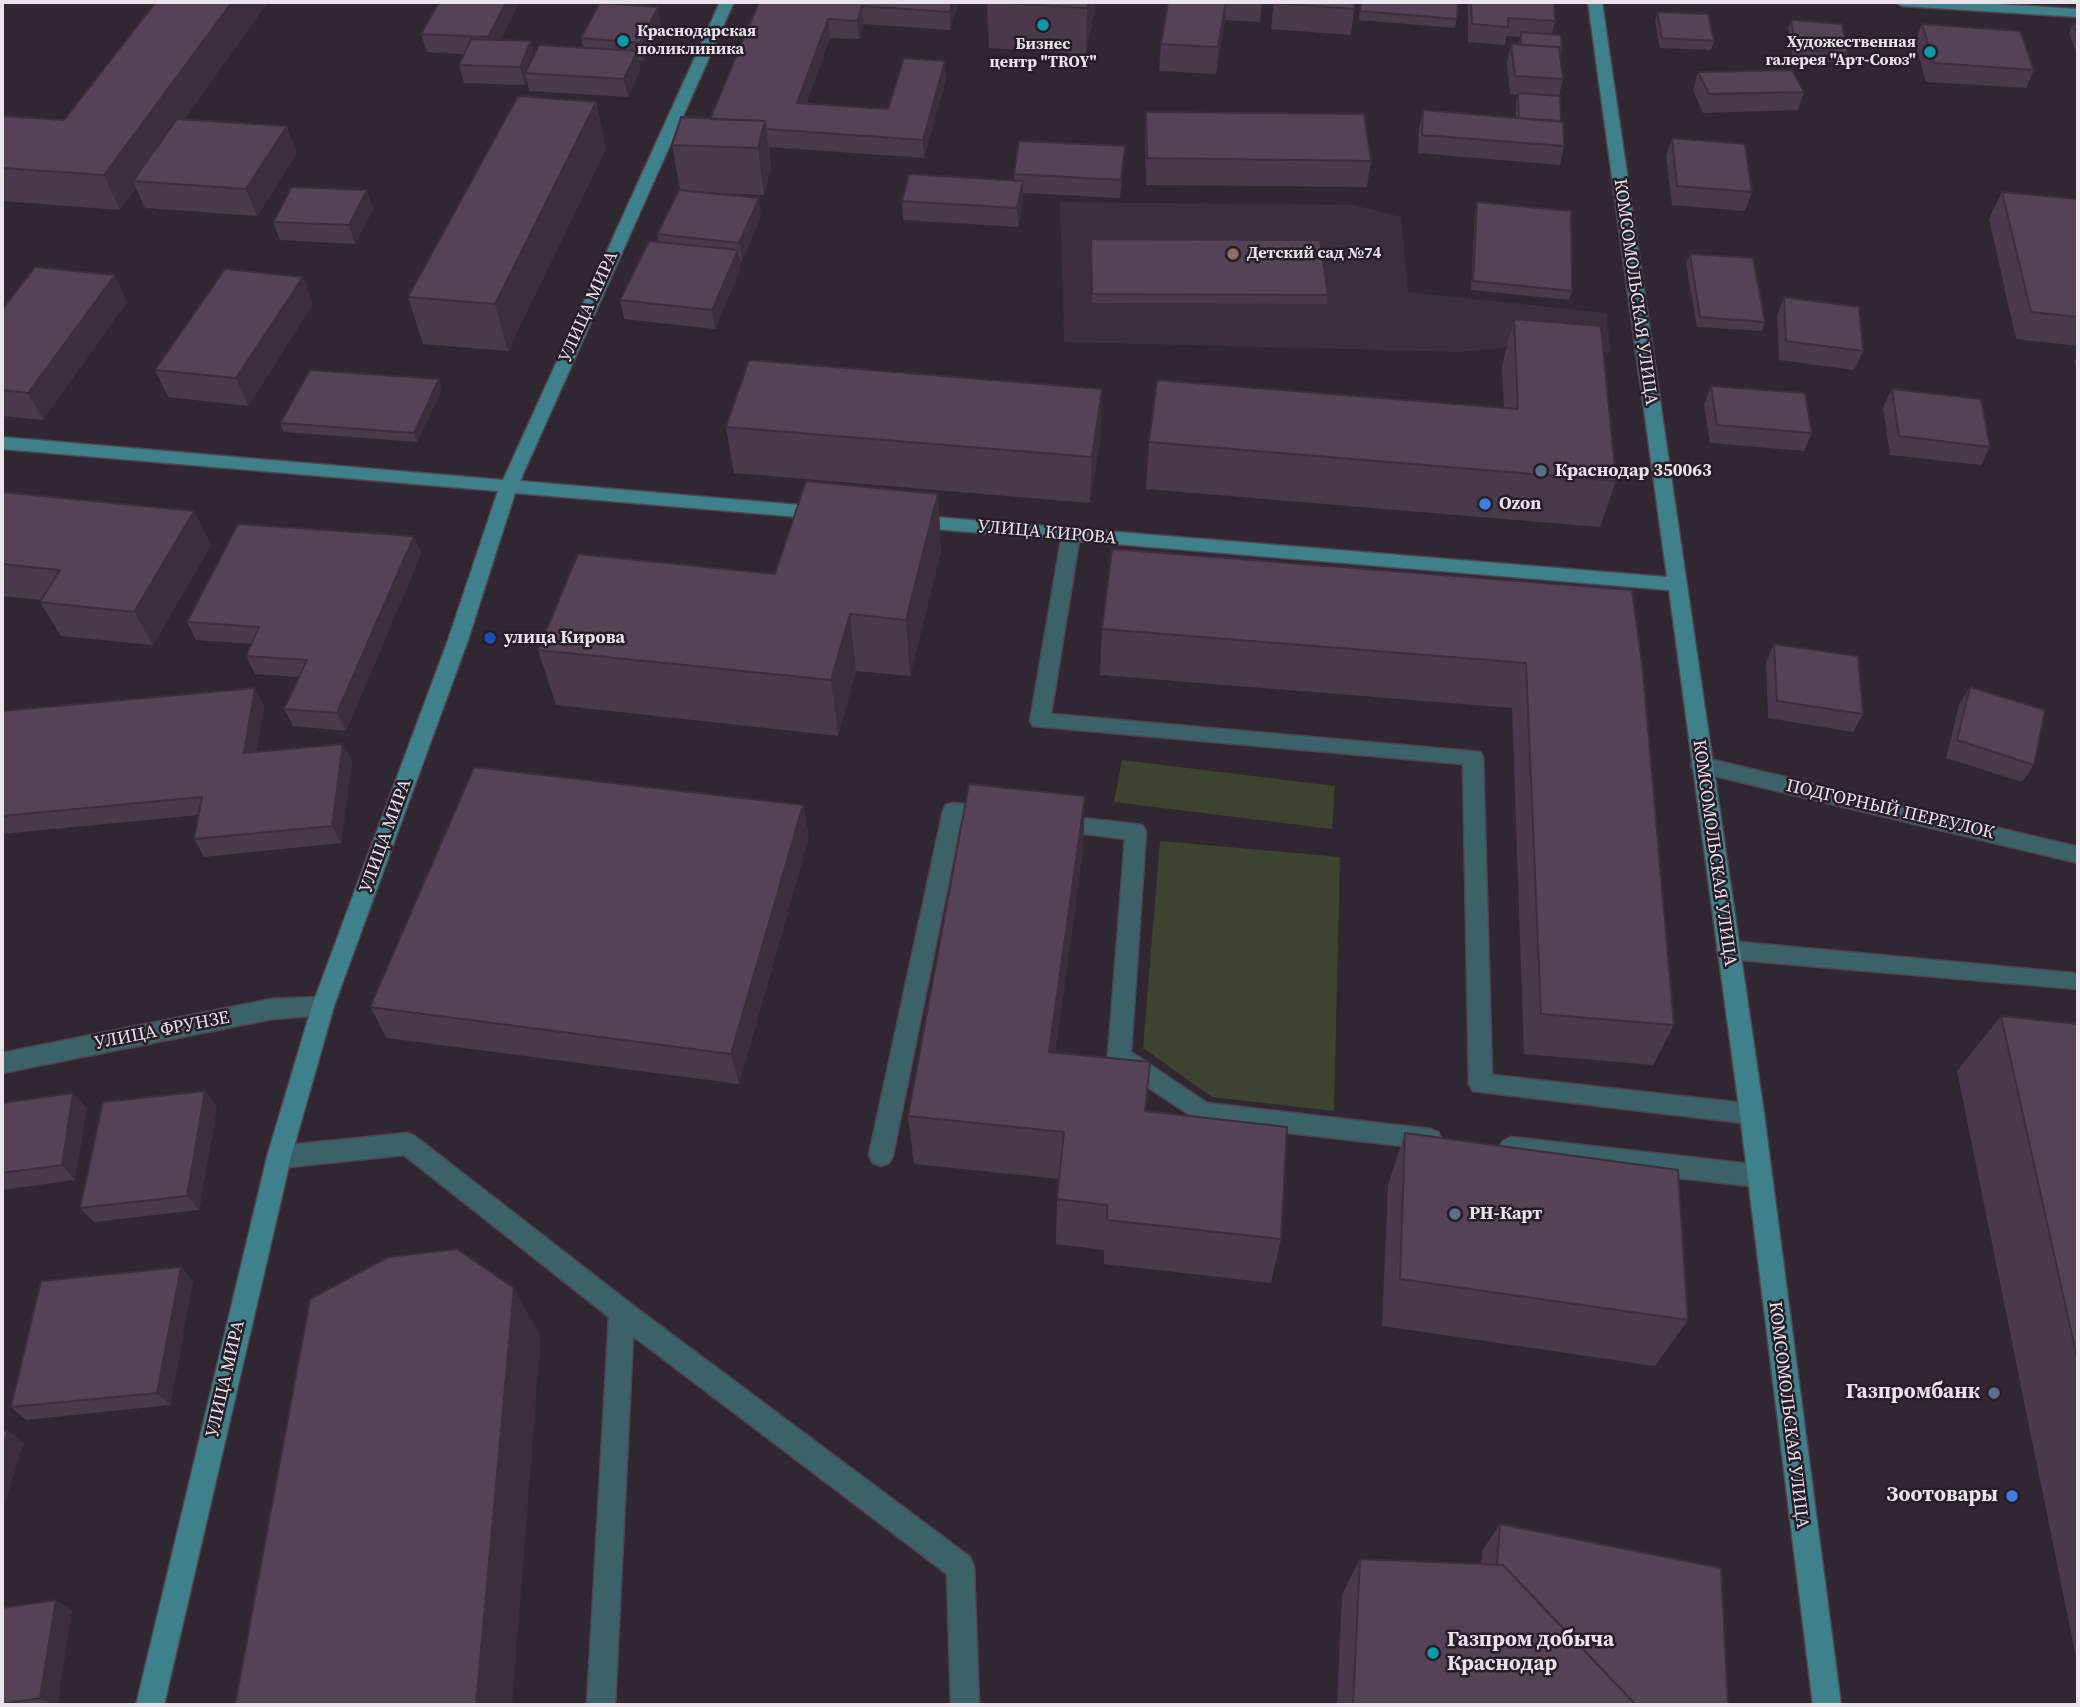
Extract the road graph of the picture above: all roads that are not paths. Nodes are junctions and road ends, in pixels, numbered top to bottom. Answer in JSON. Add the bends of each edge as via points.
{"nodes":[{"id":1,"x":727,"y":2,"type":"edge"},
{"id":2,"x":1595,"y":2,"type":"edge"},
{"id":3,"x":1902,"y":2,"type":"edge"},
{"id":4,"x":2078,"y":13,"type":"edge"},
{"id":5,"x":2,"y":443,"type":"edge"},
{"id":6,"x":509,"y":486,"type":"junction"},
{"id":7,"x":848,"y":516,"type":"edge"},
{"id":8,"x":890,"y":519,"type":"edge"},
{"id":9,"x":1071,"y":535,"type":"junction"},
{"id":10,"x":1675,"y":584,"type":"junction"},
{"id":11,"x":1701,"y":765,"type":"junction"},
{"id":12,"x":2078,"y":855,"type":"edge"},
{"id":13,"x":1728,"y":950,"type":"junction"},
{"id":14,"x":2073,"y":982,"type":"dead end"},
{"id":15,"x":323,"y":1006,"type":"junction"},
{"id":16,"x":2,"y":1063,"type":"edge"},
{"id":17,"x":1752,"y":1114,"type":"junction"},
{"id":18,"x":1448,"y":1141,"type":"edge"},
{"id":19,"x":1489,"y":1146,"type":"edge"},
{"id":20,"x":881,"y":1155,"type":"dead end"},
{"id":21,"x":279,"y":1157,"type":"junction"},
{"id":22,"x":1759,"y":1176,"type":"junction"},
{"id":23,"x":622,"y":1312,"type":"junction"},
{"id":24,"x":150,"y":1705,"type":"edge"},
{"id":25,"x":601,"y":1705,"type":"edge"},
{"id":26,"x":965,"y":1705,"type":"edge"},
{"id":27,"x":1827,"y":1705,"type":"edge"}],
"edges":[{"from":1,"to":6,"type":"street","name":"УЛИЦА МИРА"},
{"from":2,"to":10,"type":"street","name":"КОМСОМОЛЬСКАЯ УЛИЦА"},
{"from":3,"to":4,"type":"street"},
{"from":5,"to":6,"type":"street"},
{"from":6,"to":7,"type":"street"},
{"from":6,"to":15,"type":"street","name":"УЛИЦА МИРА","via":[[458,640]]},
{"from":8,"to":9,"type":"street","name":"УЛИЦА КИРОВА"},
{"from":9,"to":10,"type":"street","name":"УЛИЦА КИРОВА"},
{"from":9,"to":17,"type":"street","via":[[1040,721],[1474,757],[1481,1084]]},
{"from":10,"to":11,"type":"street","name":"КОМСОМОЛЬСКАЯ УЛИЦА"},
{"from":11,"to":12,"type":"street","name":"ПОДГОРНЫЙ ПЕРЕУЛОК"},
{"from":11,"to":13,"type":"street","name":"КОМСОМОЛЬСКАЯ УЛИЦА"},
{"from":13,"to":14,"type":"street"},
{"from":13,"to":17,"type":"street","name":"КОМСОМОЛЬСКАЯ УЛИЦА"},
{"from":15,"to":16,"type":"street","name":"УЛИЦА ФРУНЗЕ","via":[[272,1009]]},
{"from":15,"to":21,"type":"street","name":"УЛИЦА МИРА"},
{"from":17,"to":22,"type":"street","name":"КОМСОМОЛЬСКАЯ УЛИЦА"},
{"from":18,"to":20,"type":"street","via":[[1202,1113],[1119,1056],[1136,832],[953,811]]},
{"from":19,"to":22,"type":"street"},
{"from":21,"to":23,"type":"street","via":[[408,1144]]},
{"from":21,"to":24,"type":"street","name":"УЛИЦА МИРА"},
{"from":22,"to":27,"type":"street","name":"КОМСОМОЛЬСКАЯ УЛИЦА"},
{"from":23,"to":25,"type":"street"},
{"from":23,"to":26,"type":"street","via":[[960,1567]]}]}
